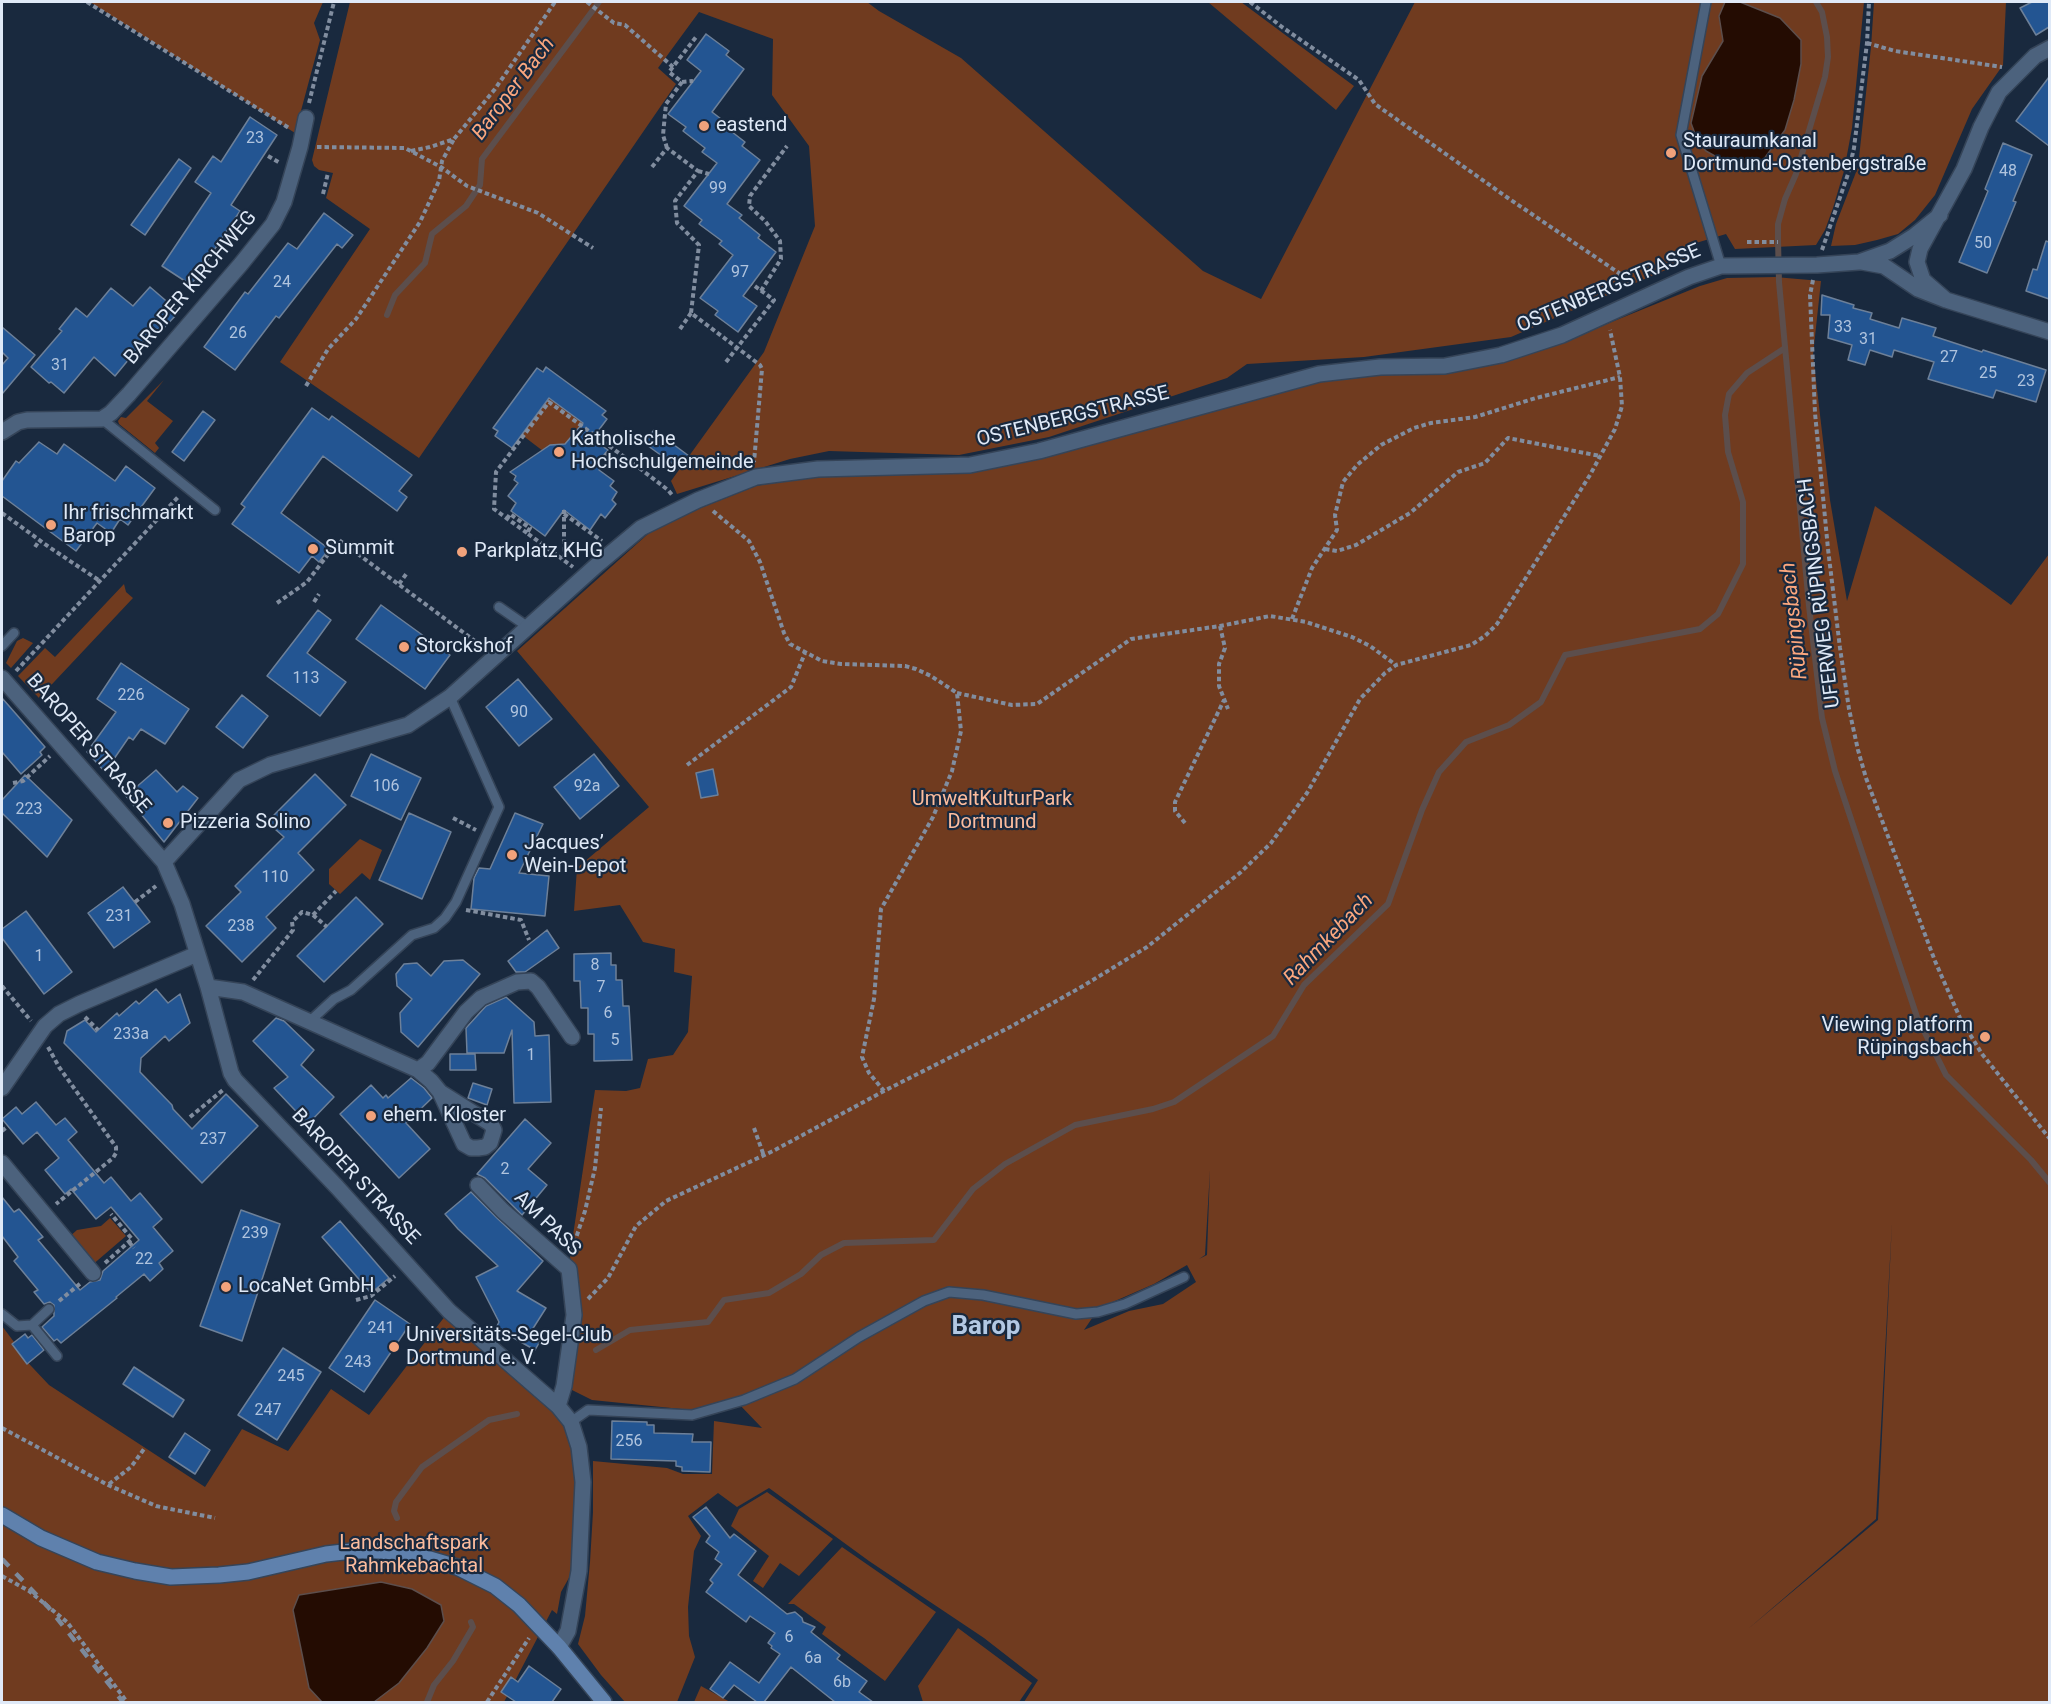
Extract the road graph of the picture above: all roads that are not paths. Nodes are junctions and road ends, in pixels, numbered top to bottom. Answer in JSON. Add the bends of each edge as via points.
{"nodes":[{"id":1,"x":1706,"y":2,"type":"edge"},
{"id":2,"x":2049,"y":48,"type":"edge"},
{"id":3,"x":306,"y":118,"type":"road end"},
{"id":4,"x":1940,"y":215,"type":"junction"},
{"id":5,"x":1859,"y":262,"type":"junction"},
{"id":6,"x":1721,"y":266,"type":"junction"},
{"id":7,"x":1946,"y":300,"type":"junction"},
{"id":8,"x":2049,"y":332,"type":"edge"},
{"id":9,"x":102,"y":419,"type":"junction"},
{"id":10,"x":2,"y":432,"type":"edge"},
{"id":11,"x":215,"y":510,"type":"dead end"},
{"id":12,"x":499,"y":607,"type":"dead end"},
{"id":13,"x":528,"y":627,"type":"junction"},
{"id":14,"x":14,"y":633,"type":"dead end"},
{"id":15,"x":2,"y":646,"type":"edge"},
{"id":16,"x":3,"y":680,"type":"edge"},
{"id":17,"x":450,"y":697,"type":"junction"},
{"id":18,"x":167,"y":869,"type":"junction"},
{"id":19,"x":196,"y":954,"type":"junction"},
{"id":20,"x":208,"y":987,"type":"junction"},
{"id":21,"x":309,"y":1021,"type":"junction"},
{"id":22,"x":572,"y":1037,"type":"dead end"},
{"id":23,"x":418,"y":1070,"type":"junction"},
{"id":24,"x":2,"y":1088,"type":"edge"},
{"id":25,"x":440,"y":1092,"type":"dead end"},
{"id":26,"x":2,"y":1164,"type":"edge"},
{"id":27,"x":478,"y":1185,"type":"dead end"},
{"id":28,"x":93,"y":1274,"type":"road end"},
{"id":29,"x":1184,"y":1277,"type":"dead end"},
{"id":30,"x":49,"y":1309,"type":"dead end"},
{"id":31,"x":2,"y":1314,"type":"edge"},
{"id":32,"x":32,"y":1325,"type":"junction"},
{"id":33,"x":57,"y":1356,"type":"dead end"},
{"id":34,"x":558,"y":1406,"type":"junction"},
{"id":35,"x":571,"y":1422,"type":"junction"},
{"id":36,"x":2,"y":1515,"type":"edge"},
{"id":37,"x":559,"y":1647,"type":"junction"},
{"id":38,"x":604,"y":1702,"type":"edge"}],
"edges":[{"from":1,"to":6,"type":"lane","via":[[1681,135]]},
{"from":2,"to":4,"type":"street","name":"OSTENBERGSTRASSE","via":[[2035,56],[1999,92]]},
{"from":3,"to":9,"type":"street","name":"BAROPER KIRCHWEG","via":[[279,214],[129,394]]},
{"from":4,"to":5,"type":"street","name":"OSTENBERGSTRASSE","via":[[1890,251]]},
{"from":4,"to":7,"type":"street","name":"OSTENBERGSTRASSE","via":[[1920,249],[1917,262],[1923,280]]},
{"from":5,"to":6,"type":"street","name":"OSTENBERGSTRASSE"},
{"from":5,"to":7,"type":"street","via":[[1884,266],[1918,289]]},
{"from":6,"to":13,"type":"street","name":"OSTENBERGSTRASSE","via":[[1562,335],[1501,355],[1444,366],[1380,367],[1319,374],[1039,451],[970,465],[829,468],[756,477],[641,528]]},
{"from":7,"to":8,"type":"street"},
{"from":9,"to":10,"type":"street","via":[[27,420]]},
{"from":9,"to":11,"type":"lane"},
{"from":12,"to":13,"type":"lane"},
{"from":13,"to":17,"type":"street","name":"OSTENBERGSTRASSE"},
{"from":14,"to":15,"type":"lane"},
{"from":16,"to":18,"type":"street","name":"BAROPER STRASSE"},
{"from":17,"to":18,"type":"street","name":"OSTENBERGSTRASSE","via":[[408,724],[270,765],[239,780]]},
{"from":17,"to":21,"type":"lane","via":[[499,807],[445,918],[434,928],[412,935],[351,990]]},
{"from":18,"to":19,"type":"street","name":"BAROPER STRASSE"},
{"from":19,"to":20,"type":"street","name":"BAROPER STRASSE"},
{"from":19,"to":24,"type":"street","via":[[59,1014],[40,1033]]},
{"from":20,"to":21,"type":"street","via":[[243,992]]},
{"from":20,"to":34,"type":"street","name":"BAROPER STRASSE","via":[[235,1080],[449,1311]]},
{"from":21,"to":23,"type":"street"},
{"from":22,"to":23,"type":"street","via":[[538,987],[531,981],[517,982],[481,998],[466,1011],[428,1063]]},
{"from":23,"to":25,"type":"street"},
{"from":26,"to":28,"type":"street"},
{"from":27,"to":34,"type":"street","name":"AM PASS","via":[[569,1269],[574,1306]]},
{"from":29,"to":35,"type":"lane","via":[[1125,1304],[1076,1314],[949,1292],[859,1336],[795,1379],[744,1400],[692,1414],[588,1410]]},
{"from":30,"to":32,"type":"lane"},
{"from":31,"to":32,"type":"lane","via":[[17,1326]]},
{"from":32,"to":33,"type":"lane"},
{"from":34,"to":35,"type":"street","name":"BAROPER STRASSE"},
{"from":35,"to":37,"type":"street","name":"BAROPER STRASSE","via":[[583,1482],[579,1571],[568,1630]]},
{"from":36,"to":37,"type":"street","via":[[41,1538],[96,1562],[171,1577],[248,1572],[352,1551],[416,1555],[457,1567],[495,1586]]},
{"from":37,"to":38,"type":"street"}]}
